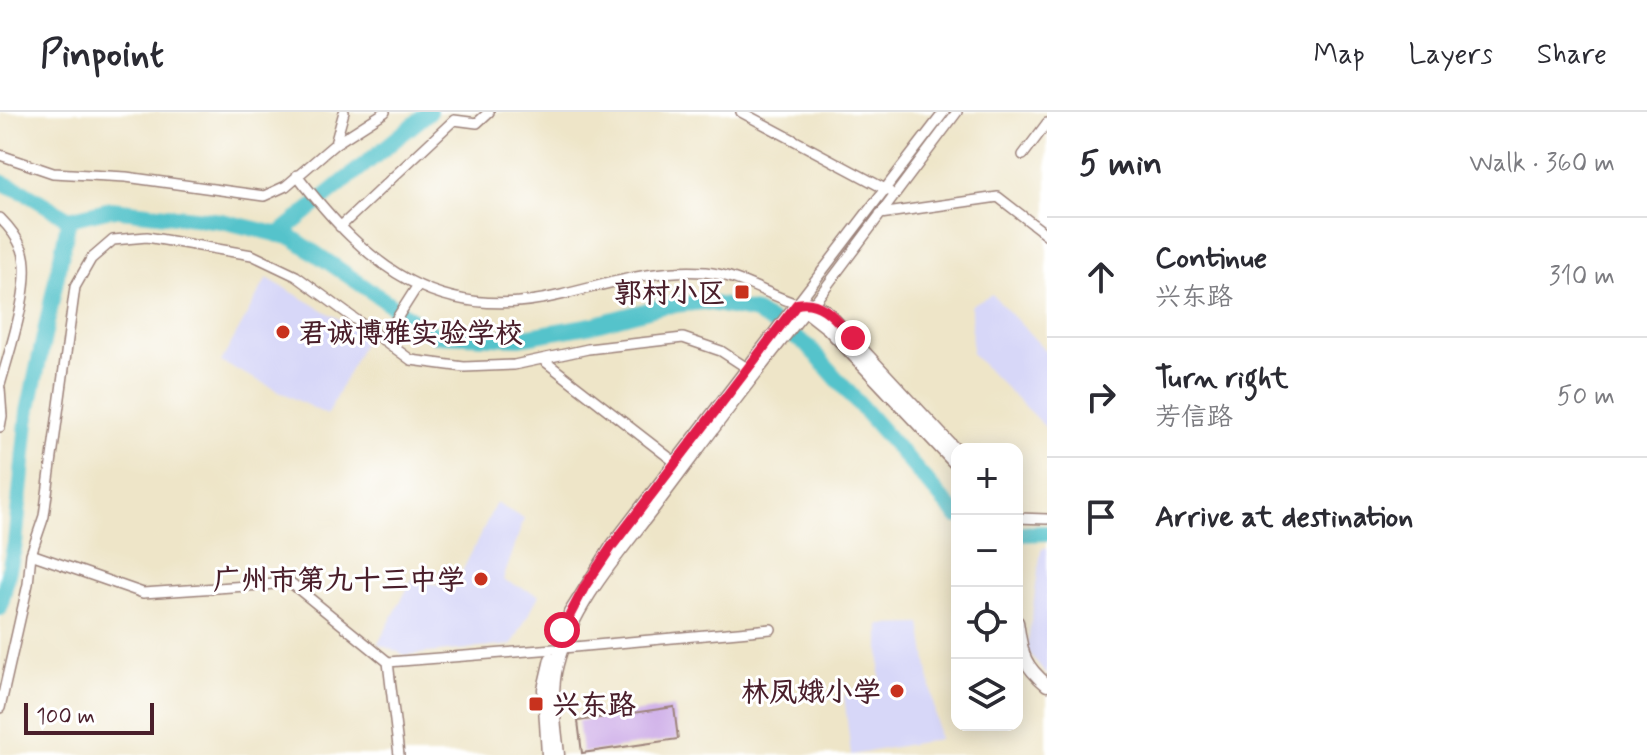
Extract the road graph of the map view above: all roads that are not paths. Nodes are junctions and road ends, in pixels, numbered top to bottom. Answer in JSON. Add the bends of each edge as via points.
{"nodes":[{"id":1,"x":344,"y":112,"type":"edge"},
{"id":2,"x":385,"y":112,"type":"edge"},
{"id":3,"x":489,"y":112,"type":"edge"},
{"id":4,"x":741,"y":112,"type":"edge"},
{"id":5,"x":944,"y":112,"type":"edge"},
{"id":6,"x":957,"y":112,"type":"edge"},
{"id":7,"x":1047,"y":123,"type":"edge"},
{"id":8,"x":335,"y":144,"type":"junction"},
{"id":9,"x":0,"y":155,"type":"edge"},
{"id":10,"x":1023,"y":155,"type":"dead end"},
{"id":11,"x":297,"y":175,"type":"junction"},
{"id":12,"x":885,"y":188,"type":"junction"},
{"id":13,"x":894,"y":195,"type":"junction"},
{"id":14,"x":880,"y":214,"type":"junction"},
{"id":15,"x":0,"y":218,"type":"edge"},
{"id":16,"x":340,"y":227,"type":"junction"},
{"id":17,"x":1047,"y":235,"type":"edge"},
{"id":18,"x":418,"y":285,"type":"junction"},
{"id":19,"x":800,"y":310,"type":"junction"},
{"id":20,"x":383,"y":340,"type":"junction"},
{"id":21,"x":771,"y":345,"type":"junction"},
{"id":22,"x":542,"y":359,"type":"junction"},
{"id":23,"x":747,"y":368,"type":"junction"},
{"id":24,"x":0,"y":387,"type":"edge"},
{"id":25,"x":0,"y":427,"type":"edge"},
{"id":26,"x":951,"y":446,"type":"edge"},
{"id":27,"x":951,"y":459,"type":"edge"},
{"id":28,"x":679,"y":465,"type":"junction"},
{"id":29,"x":1023,"y":519,"type":"edge"},
{"id":30,"x":1047,"y":519,"type":"edge"},
{"id":31,"x":31,"y":554,"type":"junction"},
{"id":32,"x":771,"y":629,"type":"dead end"},
{"id":33,"x":559,"y":648,"type":"junction"},
{"id":34,"x":1023,"y":659,"type":"edge"},
{"id":35,"x":388,"y":662,"type":"junction"},
{"id":36,"x":1045,"y":680,"type":"edge"},
{"id":37,"x":0,"y":708,"type":"edge"},
{"id":38,"x":399,"y":755,"type":"edge"},
{"id":39,"x":548,"y":755,"type":"edge"},
{"id":40,"x":558,"y":755,"type":"edge"}],
"edges":[{"from":1,"to":8,"type":"street"},
{"from":2,"to":8,"type":"street"},
{"from":3,"to":16,"type":"street","via":[[477,123],[454,120]]},
{"from":4,"to":12,"type":"street"},
{"from":5,"to":12,"type":"street"},
{"from":6,"to":13,"type":"street"},
{"from":7,"to":10,"type":"street"},
{"from":8,"to":11,"type":"street"},
{"from":9,"to":11,"type":"street","via":[[53,173],[126,177],[258,197],[279,191]]},
{"from":11,"to":16,"type":"street"},
{"from":12,"to":13,"type":"street"},
{"from":12,"to":19,"type":"street"},
{"from":13,"to":14,"type":"street"},
{"from":14,"to":17,"type":"street","via":[[998,197]]},
{"from":14,"to":19,"type":"street"},
{"from":15,"to":24,"type":"street","via":[[23,250],[25,271],[18,323]]},
{"from":16,"to":18,"type":"street","via":[[372,257]]},
{"from":18,"to":19,"type":"street","via":[[452,298],[512,304],[660,272],[700,271],[733,278]]},
{"from":18,"to":20,"type":"street"},
{"from":19,"to":21,"type":"street"},
{"from":19,"to":26,"type":"street","via":[[836,321]]},
{"from":19,"to":27,"type":"street","via":[[828,328]]},
{"from":20,"to":22,"type":"street","via":[[411,360],[464,367]]},
{"from":20,"to":31,"type":"street","via":[[296,276],[252,255],[147,237],[113,240],[91,259],[75,287],[44,516]]},
{"from":21,"to":23,"type":"street"},
{"from":21,"to":28,"type":"street"},
{"from":22,"to":23,"type":"street","via":[[683,338],[721,351]]},
{"from":22,"to":28,"type":"street"},
{"from":23,"to":28,"type":"street"},
{"from":24,"to":25,"type":"street"},
{"from":28,"to":33,"type":"street"},
{"from":29,"to":30,"type":"street"},
{"from":31,"to":35,"type":"street","via":[[143,593],[291,583]]},
{"from":31,"to":37,"type":"street"},
{"from":32,"to":33,"type":"street"},
{"from":33,"to":35,"type":"street"},
{"from":33,"to":39,"type":"street","via":[[544,689]]},
{"from":33,"to":40,"type":"street","via":[[553,685]]},
{"from":34,"to":36,"type":"street"},
{"from":35,"to":38,"type":"street"}]}
